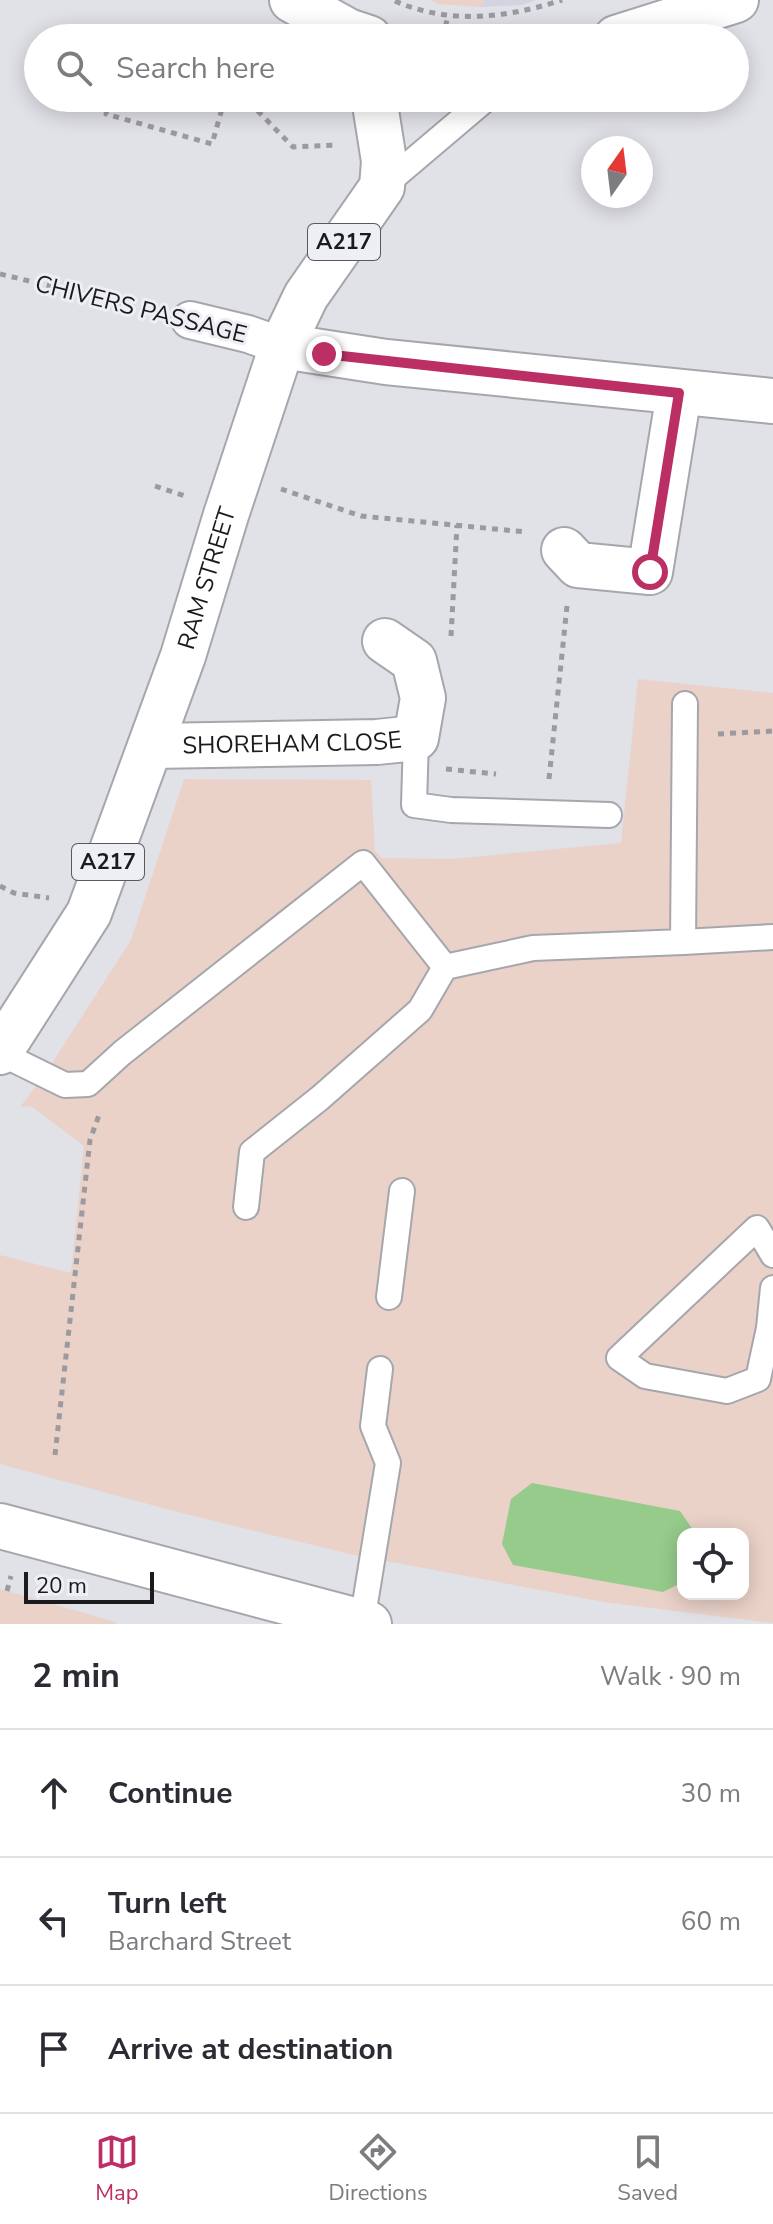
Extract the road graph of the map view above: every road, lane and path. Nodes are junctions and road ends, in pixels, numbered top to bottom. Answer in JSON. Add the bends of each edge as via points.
{"nodes":[{"id":1,"x":292,"y":0,"type":"edge"},
{"id":2,"x":393,"y":0,"type":"edge"},
{"id":3,"x":562,"y":0,"type":"edge"},
{"id":4,"x":736,"y":0,"type":"edge"},
{"id":5,"x":448,"y":15,"type":"junction"},
{"id":6,"x":335,"y":24,"type":"edge"},
{"id":7,"x":446,"y":24,"type":"edge"},
{"id":8,"x":660,"y":24,"type":"edge"},
{"id":9,"x":106,"y":112,"type":"edge"},
{"id":10,"x":221,"y":112,"type":"edge"},
{"id":11,"x":259,"y":112,"type":"edge"},
{"id":12,"x":376,"y":112,"type":"edge"},
{"id":13,"x":470,"y":112,"type":"edge"},
{"id":14,"x":345,"y":145,"type":"dead end"},
{"id":15,"x":382,"y":187,"type":"junction"},
{"id":16,"x":0,"y":274,"type":"edge"},
{"id":17,"x":190,"y":320,"type":"joint"},
{"id":18,"x":282,"y":346,"type":"junction"},
{"id":19,"x":679,"y":393,"type":"junction"},
{"id":20,"x":773,"y":401,"type":"edge"},
{"id":21,"x":239,"y":478,"type":"junction"},
{"id":22,"x":457,"y":525,"type":"junction"},
{"id":23,"x":571,"y":558,"type":"junction"},
{"id":24,"x":400,"y":651,"type":"joint"},
{"id":25,"x":685,"y":704,"type":"dead end"},
{"id":26,"x":773,"y":731,"type":"edge"},
{"id":27,"x":685,"y":736,"type":"junction"},
{"id":28,"x":152,"y":746,"type":"junction"},
{"id":29,"x":428,"y":753,"type":"junction"},
{"id":30,"x":503,"y":775,"type":"dead end"},
{"id":31,"x":534,"y":778,"type":"dead end"},
{"id":32,"x":609,"y":815,"type":"dead end"},
{"id":33,"x":762,"y":937,"type":"edge"},
{"id":34,"x":683,"y":942,"type":"junction"},
{"id":35,"x":445,"y":967,"type":"junction"},
{"id":36,"x":0,"y":1052,"type":"edge"},
{"id":37,"x":122,"y":1053,"type":"junction"},
{"id":38,"x":402,"y":1191,"type":"dead end"},
{"id":39,"x":246,"y":1207,"type":"dead end"},
{"id":40,"x":773,"y":1255,"type":"edge"},
{"id":41,"x":773,"y":1288,"type":"edge"},
{"id":42,"x":389,"y":1297,"type":"dead end"},
{"id":43,"x":380,"y":1369,"type":"dead end"},
{"id":44,"x":766,"y":1387,"type":"edge"},
{"id":45,"x":55,"y":1455,"type":"dead end"},
{"id":46,"x":0,"y":1526,"type":"edge"},
{"id":47,"x":11,"y":1576,"type":"dead end"},
{"id":48,"x":7,"y":1591,"type":"dead end"},
{"id":49,"x":365,"y":1623,"type":"edge"}],
"edges":[{"from":1,"to":6,"type":"main road"},
{"from":2,"to":5,"type":"path"},
{"from":3,"to":5,"type":"path","via":[[486,17]]},
{"from":4,"to":8,"type":"main road"},
{"from":5,"to":7,"type":"path"},
{"from":9,"to":10,"type":"path","via":[[212,144]]},
{"from":11,"to":14,"type":"path","via":[[293,147]]},
{"from":12,"to":15,"type":"main road"},
{"from":13,"to":15,"type":"lane"},
{"from":15,"to":18,"type":"main road","name":"RAM STREET","number":"A217","via":[[306,296]]},
{"from":16,"to":17,"type":"path","name":"CHIVERS PASSAGE"},
{"from":17,"to":18,"type":"street","name":"CHIVERS PASSAGE"},
{"from":18,"to":19,"type":"main road"},
{"from":18,"to":21,"type":"main road","name":"RAM STREET","number":"A217"},
{"from":19,"to":20,"type":"main road"},
{"from":19,"to":23,"type":"main road","via":[[650,572]]},
{"from":21,"to":22,"type":"path","via":[[361,516]]},
{"from":21,"to":28,"type":"main road","name":"RAM STREET","number":"A217"},
{"from":22,"to":23,"type":"path","via":[[560,536]]},
{"from":22,"to":24,"type":"path","via":[[450,649]]},
{"from":23,"to":31,"type":"path","via":[[549,779]]},
{"from":24,"to":29,"type":"main road","name":"SHOREHAM CLOSE","via":[[423,698]]},
{"from":25,"to":27,"type":"lane"},
{"from":26,"to":27,"type":"path"},
{"from":27,"to":34,"type":"lane"},
{"from":28,"to":29,"type":"main road","name":"SHOREHAM CLOSE","via":[[377,742]]},
{"from":28,"to":36,"type":"main road","name":"RAM STREET","number":"A217","via":[[89,913]]},
{"from":29,"to":30,"type":"path"},
{"from":29,"to":32,"type":"lane","via":[[414,805]]},
{"from":33,"to":34,"type":"lane"},
{"from":34,"to":35,"type":"lane","via":[[533,948]]},
{"from":35,"to":37,"type":"lane","via":[[363,863]]},
{"from":35,"to":39,"type":"lane","via":[[420,1010],[252,1152]]},
{"from":36,"to":37,"type":"lane","via":[[65,1085],[88,1084]]},
{"from":37,"to":45,"type":"path","via":[[90,1140]]},
{"from":38,"to":42,"type":"lane"},
{"from":40,"to":44,"type":"lane","via":[[757,1228],[619,1358],[645,1376],[727,1391]]},
{"from":41,"to":44,"type":"lane"},
{"from":43,"to":49,"type":"lane","via":[[373,1426],[388,1463]]},
{"from":46,"to":49,"type":"main road"},
{"from":47,"to":48,"type":"path"}]}
